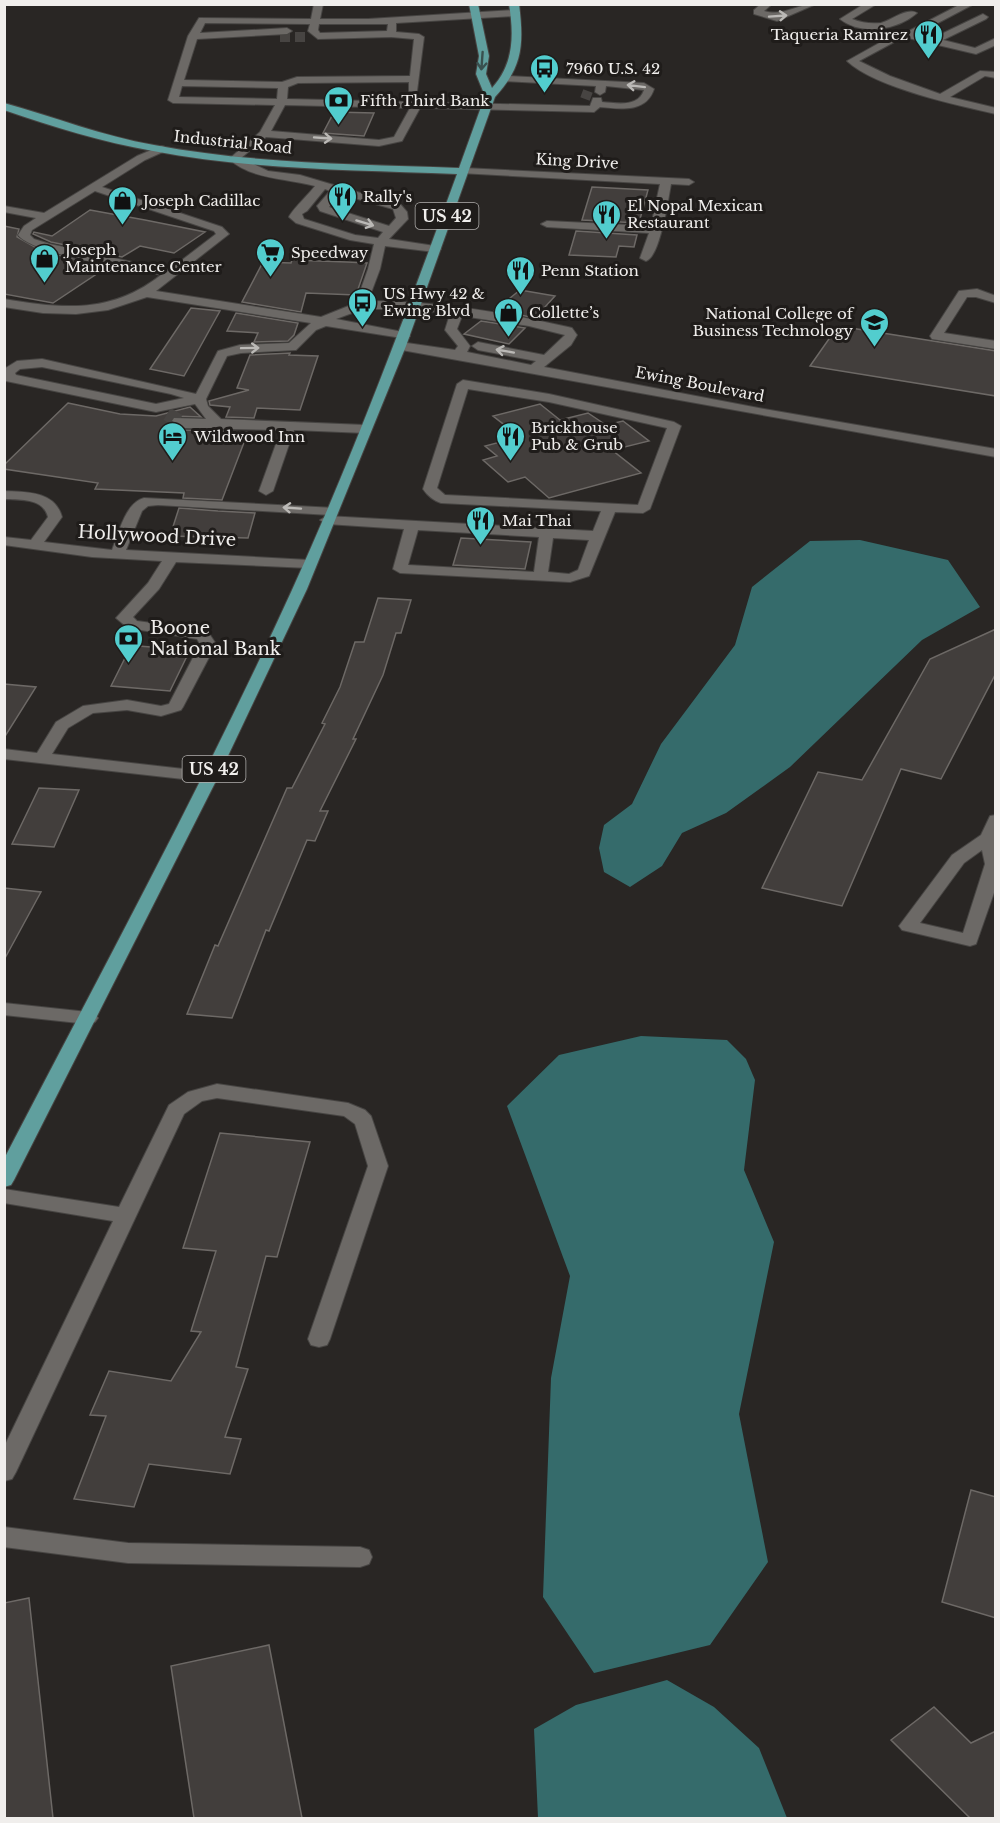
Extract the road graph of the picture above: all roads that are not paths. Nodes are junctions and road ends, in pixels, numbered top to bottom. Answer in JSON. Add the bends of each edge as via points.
{"nodes":[{"id":1,"x":320,"y":4,"type":"edge"},
{"id":2,"x":473,"y":4,"type":"edge"},
{"id":3,"x":768,"y":4,"type":"edge"},
{"id":4,"x":812,"y":4,"type":"edge"},
{"id":5,"x":870,"y":5,"type":"edge"},
{"id":6,"x":969,"y":5,"type":"edge"},
{"id":7,"x":955,"y":11,"type":"junction"},
{"id":8,"x":996,"y":11,"type":"edge"},
{"id":9,"x":912,"y":13,"type":"dead end"},
{"id":10,"x":983,"y":13,"type":"junction"},
{"id":11,"x":510,"y":18,"type":"edge"},
{"id":12,"x":362,"y":19,"type":"junction"},
{"id":13,"x":477,"y":20,"type":"junction"},
{"id":14,"x":996,"y":20,"type":"edge"},
{"id":15,"x":281,"y":21,"type":"junction"},
{"id":16,"x":392,"y":29,"type":"junction"},
{"id":17,"x":313,"y":32,"type":"junction"},
{"id":18,"x":278,"y":34,"type":"junction"},
{"id":19,"x":908,"y":35,"type":"junction"},
{"id":20,"x":193,"y":36,"type":"junction"},
{"id":21,"x":935,"y":41,"type":"junction"},
{"id":22,"x":996,"y":41,"type":"edge"},
{"id":23,"x":996,"y":75,"type":"edge"},
{"id":24,"x":414,"y":79,"type":"junction"},
{"id":25,"x":506,"y":79,"type":"junction"},
{"id":26,"x":178,"y":83,"type":"junction"},
{"id":27,"x":282,"y":94,"type":"junction"},
{"id":28,"x":940,"y":98,"type":"junction"},
{"id":29,"x":414,"y":100,"type":"junction"},
{"id":30,"x":489,"y":101,"type":"junction"},
{"id":31,"x":4,"y":106,"type":"edge"},
{"id":32,"x":996,"y":111,"type":"edge"},
{"id":33,"x":264,"y":134,"type":"junction"},
{"id":34,"x":161,"y":150,"type":"junction"},
{"id":35,"x":234,"y":159,"type":"junction"},
{"id":36,"x":464,"y":171,"type":"junction"},
{"id":37,"x":666,"y":180,"type":"junction"},
{"id":38,"x":689,"y":182,"type":"dead end"},
{"id":39,"x":322,"y":185,"type":"junction"},
{"id":40,"x":95,"y":188,"type":"junction"},
{"id":41,"x":337,"y":190,"type":"junction"},
{"id":42,"x":4,"y":209,"type":"edge"},
{"id":43,"x":47,"y":217,"type":"junction"},
{"id":44,"x":547,"y":224,"type":"dead end"},
{"id":45,"x":656,"y":230,"type":"junction"},
{"id":46,"x":391,"y":231,"type":"junction"},
{"id":47,"x":380,"y":242,"type":"junction"},
{"id":48,"x":435,"y":249,"type":"junction"},
{"id":49,"x":646,"y":258,"type":"dead end"},
{"id":50,"x":171,"y":274,"type":"junction"},
{"id":51,"x":146,"y":294,"type":"junction"},
{"id":52,"x":996,"y":300,"type":"edge"},
{"id":53,"x":4,"y":303,"type":"edge"},
{"id":54,"x":361,"y":305,"type":"junction"},
{"id":55,"x":415,"y":305,"type":"junction"},
{"id":56,"x":457,"y":311,"type":"junction"},
{"id":57,"x":322,"y":321,"type":"junction"},
{"id":58,"x":402,"y":341,"type":"junction"},
{"id":59,"x":996,"y":345,"type":"edge"},
{"id":60,"x":461,"y":349,"type":"junction"},
{"id":61,"x":547,"y":359,"type":"junction"},
{"id":62,"x":534,"y":369,"type":"junction"},
{"id":63,"x":572,"y":376,"type":"junction"},
{"id":64,"x":8,"y":378,"type":"edge"},
{"id":65,"x":549,"y":398,"type":"junction"},
{"id":66,"x":200,"y":399,"type":"junction"},
{"id":67,"x":179,"y":421,"type":"tunnel mouth"},
{"id":68,"x":217,"y":423,"type":"junction"},
{"id":69,"x":289,"y":425,"type":"junction"},
{"id":70,"x":365,"y":429,"type":"junction"},
{"id":71,"x":996,"y":453,"type":"edge"},
{"id":72,"x":266,"y":491,"type":"dead end"},
{"id":73,"x":4,"y":495,"type":"edge"},
{"id":74,"x":441,"y":499,"type":"junction"},
{"id":75,"x":609,"y":509,"type":"junction"},
{"id":76,"x":328,"y":515,"type":"junction"},
{"id":77,"x":412,"y":525,"type":"junction"},
{"id":78,"x":437,"y":526,"type":"junction"},
{"id":79,"x":547,"y":533,"type":"junction"},
{"id":80,"x":598,"y":536,"type":"junction"},
{"id":81,"x":4,"y":541,"type":"edge"},
{"id":82,"x":34,"y":546,"type":"junction"},
{"id":83,"x":117,"y":554,"type":"junction"},
{"id":84,"x":172,"y":557,"type":"junction"},
{"id":85,"x":309,"y":564,"type":"junction"},
{"id":86,"x":540,"y":577,"type":"junction"},
{"id":87,"x":4,"y":754,"type":"edge"},
{"id":88,"x":42,"y":758,"type":"junction"},
{"id":89,"x":210,"y":777,"type":"junction"},
{"id":90,"x":996,"y":820,"type":"edge"},
{"id":91,"x":988,"y":838,"type":"junction"},
{"id":92,"x":4,"y":1009,"type":"edge"},
{"id":93,"x":88,"y":1018,"type":"junction"},
{"id":94,"x":4,"y":1180,"type":"edge"},
{"id":95,"x":4,"y":1196,"type":"edge"},
{"id":96,"x":126,"y":1216,"type":"junction"},
{"id":97,"x":319,"y":1339,"type":"dead end"},
{"id":98,"x":4,"y":1472,"type":"edge"},
{"id":99,"x":4,"y":1537,"type":"edge"},
{"id":100,"x":360,"y":1557,"type":"dead end"}],
"edges":[{"from":1,"to":17,"type":"street"},
{"from":2,"to":13,"type":"main road"},
{"from":3,"to":4,"type":"street","one_way":true,"via":[[757,12],[777,18]]},
{"from":5,"to":9,"type":"street","via":[[845,19],[881,27]]},
{"from":6,"to":7,"type":"street"},
{"from":7,"to":10,"type":"street"},
{"from":7,"to":19,"type":"street"},
{"from":8,"to":10,"type":"street"},
{"from":10,"to":14,"type":"street"},
{"from":10,"to":21,"type":"street"},
{"from":11,"to":13,"type":"street"},
{"from":11,"to":13,"type":"street"},
{"from":11,"to":25,"type":"main road","number":"US 42","via":[[516,53]]},
{"from":12,"to":13,"type":"street","via":[[420,15]]},
{"from":12,"to":16,"type":"street"},
{"from":12,"to":17,"type":"street"},
{"from":13,"to":16,"type":"street"},
{"from":13,"to":30,"type":"main road","one_way":true,"via":[[484,56],[481,74]]},
{"from":15,"to":17,"type":"street"},
{"from":15,"to":18,"type":"street"},
{"from":15,"to":20,"type":"street","via":[[202,20]]},
{"from":16,"to":17,"type":"street"},
{"from":16,"to":24,"type":"street","via":[[419,37]]},
{"from":17,"to":18,"type":"street"},
{"from":18,"to":20,"type":"street"},
{"from":19,"to":21,"type":"street"},
{"from":19,"to":28,"type":"street","via":[[852,61],[912,90]]},
{"from":20,"to":26,"type":"street"},
{"from":21,"to":22,"type":"street","via":[[976,51]]},
{"from":23,"to":28,"type":"street","via":[[983,73]]},
{"from":24,"to":27,"type":"street","via":[[297,80]]},
{"from":24,"to":29,"type":"street"},
{"from":25,"to":30,"type":"main road","number":"US 42"},
{"from":25,"to":30,"type":"street","via":[[586,95]]},
{"from":26,"to":27,"type":"street"},
{"from":26,"to":27,"type":"street","via":[[173,100]]},
{"from":27,"to":29,"type":"street"},
{"from":27,"to":33,"type":"street"},
{"from":28,"to":32,"type":"street"},
{"from":29,"to":30,"type":"street"},
{"from":33,"to":29,"type":"street","one_way":true,"via":[[387,142],[398,139]]},
{"from":30,"to":36,"type":"main road","number":"US 42"},
{"from":31,"to":34,"type":"main road","name":"Industrial Road","via":[[91,135]]},
{"from":33,"to":35,"type":"street"},
{"from":34,"to":35,"type":"main road","name":"Industrial Road"},
{"from":34,"to":40,"type":"street","via":[[141,158]]},
{"from":35,"to":36,"type":"main road","name":"Industrial Road"},
{"from":35,"to":39,"type":"street","via":[[266,174]]},
{"from":36,"to":37,"type":"street","name":"King Drive"},
{"from":36,"to":48,"type":"main road","number":"US 42"},
{"from":37,"to":38,"type":"street","name":"King Drive"},
{"from":37,"to":45,"type":"street"},
{"from":39,"to":41,"type":"street"},
{"from":39,"to":47,"type":"street","via":[[303,209],[307,216]]},
{"from":40,"to":43,"type":"street"},
{"from":40,"to":50,"type":"street","via":[[218,229],[223,234]]},
{"from":41,"to":46,"type":"street","via":[[397,207],[402,219]]},
{"from":41,"to":46,"type":"street","one_way":true,"via":[[324,209]]},
{"from":42,"to":43,"type":"street"},
{"from":43,"to":50,"type":"street","via":[[28,228],[24,235],[30,241]]},
{"from":44,"to":45,"type":"street"},
{"from":45,"to":49,"type":"street"},
{"from":46,"to":47,"type":"street"},
{"from":47,"to":48,"type":"street"},
{"from":47,"to":54,"type":"street"},
{"from":48,"to":55,"type":"main road","number":"US 42"},
{"from":50,"to":51,"type":"street"},
{"from":51,"to":53,"type":"street","via":[[85,312],[55,312]]},
{"from":51,"to":57,"type":"street","name":"Ewing Boulevard"},
{"from":52,"to":59,"type":"street","via":[[977,293],[963,294],[936,336]]},
{"from":54,"to":55,"type":"street"},
{"from":54,"to":57,"type":"street"},
{"from":55,"to":56,"type":"street"},
{"from":55,"to":58,"type":"main road","number":"US 42"},
{"from":56,"to":60,"type":"street","via":[[451,330]]},
{"from":56,"to":61,"type":"street","via":[[568,331],[571,335],[567,342]]},
{"from":57,"to":58,"type":"street","name":"Ewing Boulevard"},
{"from":66,"to":57,"type":"street","one_way":true,"via":[[222,354],[240,349],[292,347],[307,330]]},
{"from":58,"to":60,"type":"street","name":"Ewing Boulevard"},
{"from":58,"to":70,"type":"main road","number":"US 42"},
{"from":61,"to":60,"type":"street","one_way":true},
{"from":60,"to":62,"type":"street","name":"Ewing Boulevard"},
{"from":61,"to":62,"type":"street"},
{"from":62,"to":63,"type":"street","name":"Ewing Boulevard"},
{"from":63,"to":65,"type":"street"},
{"from":63,"to":71,"type":"street","name":"Ewing Boulevard"},
{"from":64,"to":66,"type":"street","via":[[161,411]]},
{"from":64,"to":66,"type":"street","via":[[8,372],[17,365],[42,363]]},
{"from":65,"to":74,"type":"street","via":[[463,384],[430,489]]},
{"from":65,"to":75,"type":"street","via":[[674,426],[643,509]]},
{"from":66,"to":68,"type":"street","via":[[202,408]]},
{"from":67,"to":68,"type":"street"},
{"from":68,"to":69,"type":"street"},
{"from":69,"to":70,"type":"street"},
{"from":69,"to":72,"type":"street"},
{"from":70,"to":76,"type":"main road","number":"US 42"},
{"from":73,"to":82,"type":"street","via":[[35,497],[48,503],[54,512],[55,517]]},
{"from":74,"to":75,"type":"street"},
{"from":74,"to":78,"type":"street"},
{"from":75,"to":80,"type":"street"},
{"from":76,"to":77,"type":"street"},
{"from":76,"to":83,"type":"street","one_way":true,"via":[[253,506],[144,502],[136,509]]},
{"from":76,"to":85,"type":"main road","number":"US 42"},
{"from":77,"to":78,"type":"street"},
{"from":77,"to":86,"type":"street","via":[[400,569]]},
{"from":78,"to":79,"type":"street"},
{"from":79,"to":80,"type":"street"},
{"from":79,"to":86,"type":"street"},
{"from":80,"to":86,"type":"street","via":[[584,573],[570,578]]},
{"from":81,"to":82,"type":"street","name":"Hollywood Drive"},
{"from":82,"to":83,"type":"street","name":"Hollywood Drive"},
{"from":83,"to":84,"type":"street","name":"Hollywood Drive"},
{"from":84,"to":85,"type":"street","name":"Hollywood Drive"},
{"from":84,"to":88,"type":"street","via":[[154,586],[124,618],[132,625],[203,635],[208,644],[175,707],[161,711],[127,705],[89,710],[62,725]]},
{"from":85,"to":89,"type":"main road","number":"US 42"},
{"from":87,"to":88,"type":"street"},
{"from":88,"to":89,"type":"street"},
{"from":89,"to":93,"type":"main road","number":"US 42"},
{"from":90,"to":91,"type":"street"},
{"from":91,"to":91,"type":"street","via":[[994,864],[970,940],[908,926],[958,859]]},
{"from":92,"to":93,"type":"street"},
{"from":93,"to":94,"type":"main road","number":"US 42"},
{"from":95,"to":96,"type":"street"},
{"from":96,"to":97,"type":"street","via":[[177,1110],[192,1097],[217,1090],[348,1110],[358,1115],[368,1130],[378,1166]]},
{"from":96,"to":98,"type":"street"},
{"from":99,"to":100,"type":"street","via":[[128,1553]]}]}
